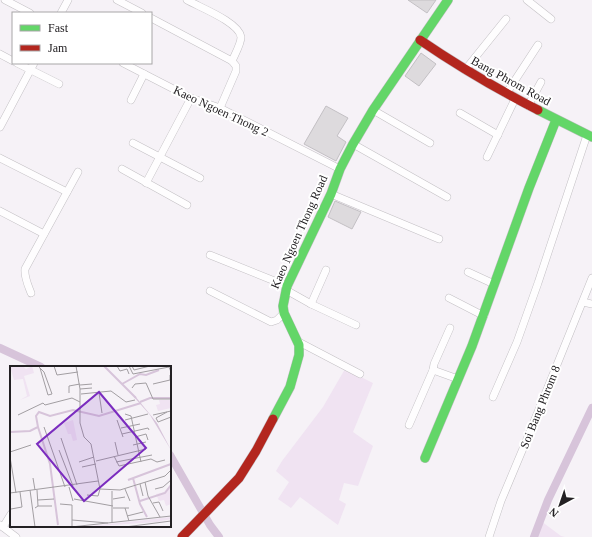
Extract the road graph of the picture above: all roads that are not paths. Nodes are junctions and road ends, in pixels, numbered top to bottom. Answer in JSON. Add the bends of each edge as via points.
{"nodes":[{"id":1,"x":5,"y":0,"type":"edge"},
{"id":2,"x":68,"y":0,"type":"edge"},
{"id":3,"x":117,"y":0,"type":"edge"},
{"id":4,"x":187,"y":0,"type":"edge"},
{"id":5,"x":448,"y":0,"type":"edge"},
{"id":6,"x":527,"y":0,"type":"edge"},
{"id":7,"x":28,"y":12,"type":"edge"},
{"id":8,"x":62,"y":12,"type":"edge"},
{"id":9,"x":140,"y":12,"type":"edge"},
{"id":10,"x":152,"y":19,"type":"edge"},
{"id":11,"x":506,"y":19,"type":"dead end"},
{"id":12,"x":551,"y":19,"type":"dead end"},
{"id":13,"x":420,"y":40,"type":"junction"},
{"id":14,"x":538,"y":45,"type":"dead end"},
{"id":15,"x":0,"y":54,"type":"edge"},
{"id":16,"x":12,"y":60,"type":"edge"},
{"id":17,"x":232,"y":61,"type":"junction"},
{"id":18,"x":19,"y":64,"type":"edge"},
{"id":19,"x":33,"y":64,"type":"edge"},
{"id":20,"x":125,"y":64,"type":"edge"},
{"id":21,"x":30,"y":70,"type":"junction"},
{"id":22,"x":466,"y":70,"type":"junction"},
{"id":23,"x":144,"y":74,"type":"junction"},
{"id":24,"x":541,"y":82,"type":"dead end"},
{"id":25,"x":59,"y":84,"type":"dead end"},
{"id":26,"x":506,"y":94,"type":"junction"},
{"id":27,"x":191,"y":98,"type":"junction"},
{"id":28,"x":515,"y":99,"type":"junction"},
{"id":29,"x":131,"y":100,"type":"dead end"},
{"id":30,"x":528,"y":106,"type":"junction"},
{"id":31,"x":220,"y":108,"type":"junction"},
{"id":32,"x":373,"y":110,"type":"junction"},
{"id":33,"x":460,"y":113,"type":"dead end"},
{"id":34,"x":3,"y":114,"type":"edge"},
{"id":35,"x":556,"y":120,"type":"junction"},
{"id":36,"x":0,"y":127,"type":"edge"},
{"id":37,"x":498,"y":135,"type":"junction"},
{"id":38,"x":589,"y":136,"type":"edge"},
{"id":39,"x":132,"y":143,"type":"dead end"},
{"id":40,"x":430,"y":143,"type":"dead end"},
{"id":41,"x":352,"y":144,"type":"junction"},
{"id":42,"x":487,"y":157,"type":"dead end"},
{"id":43,"x":0,"y":158,"type":"edge"},
{"id":44,"x":160,"y":158,"type":"junction"},
{"id":45,"x":122,"y":169,"type":"dead end"},
{"id":46,"x":340,"y":169,"type":"junction"},
{"id":47,"x":78,"y":172,"type":"dead end"},
{"id":48,"x":200,"y":178,"type":"dead end"},
{"id":49,"x":146,"y":183,"type":"junction"},
{"id":50,"x":67,"y":192,"type":"junction"},
{"id":51,"x":330,"y":194,"type":"junction"},
{"id":52,"x":447,"y":197,"type":"dead end"},
{"id":53,"x":187,"y":205,"type":"dead end"},
{"id":54,"x":0,"y":211,"type":"edge"},
{"id":55,"x":44,"y":234,"type":"junction"},
{"id":56,"x":439,"y":239,"type":"dead end"},
{"id":57,"x":210,"y":255,"type":"dead end"},
{"id":58,"x":326,"y":270,"type":"dead end"},
{"id":59,"x":468,"y":272,"type":"dead end"},
{"id":60,"x":592,"y":278,"type":"edge"},
{"id":61,"x":494,"y":284,"type":"junction"},
{"id":62,"x":287,"y":288,"type":"junction"},
{"id":63,"x":210,"y":291,"type":"dead end"},
{"id":64,"x":31,"y":293,"type":"dead end"},
{"id":65,"x":448,"y":298,"type":"dead end"},
{"id":66,"x":583,"y":302,"type":"junction"},
{"id":67,"x":311,"y":304,"type":"junction"},
{"id":68,"x":592,"y":304,"type":"edge"},
{"id":69,"x":284,"y":312,"type":"junction"},
{"id":70,"x":484,"y":316,"type":"junction"},
{"id":71,"x":356,"y":326,"type":"dead end"},
{"id":72,"x":450,"y":328,"type":"dead end"},
{"id":73,"x":297,"y":341,"type":"junction"},
{"id":74,"x":433,"y":370,"type":"junction"},
{"id":75,"x":360,"y":374,"type":"dead end"},
{"id":76,"x":458,"y":379,"type":"junction"},
{"id":77,"x":493,"y":396,"type":"dead end"},
{"id":78,"x":409,"y":425,"type":"dead end"},
{"id":79,"x":425,"y":458,"type":"dead end"},
{"id":80,"x":10,"y":515,"type":"edge"},
{"id":81,"x":2,"y":526,"type":"edge"},
{"id":82,"x":16,"y":537,"type":"edge"},
{"id":83,"x":182,"y":537,"type":"edge"},
{"id":84,"x":489,"y":537,"type":"edge"}],
"edges":[{"from":1,"to":7,"type":"street"},
{"from":2,"to":8,"type":"street"},
{"from":3,"to":9,"type":"street"},
{"from":4,"to":17,"type":"street","via":[[236,28],[241,38]]},
{"from":5,"to":13,"type":"street","name":"Kaeo Ngoen Thong Road"},
{"from":6,"to":12,"type":"street"},
{"from":10,"to":17,"type":"street"},
{"from":11,"to":22,"type":"street"},
{"from":13,"to":22,"type":"street","name":"Bang Phrom Road"},
{"from":13,"to":32,"type":"street","name":"Kaeo Ngoen Thong Road"},
{"from":14,"to":26,"type":"street"},
{"from":15,"to":16,"type":"street"},
{"from":17,"to":31,"type":"street","via":[[236,71]]},
{"from":18,"to":21,"type":"street"},
{"from":19,"to":21,"type":"street"},
{"from":20,"to":23,"type":"street","name":"Kaeo Ngoen Thong 2"},
{"from":21,"to":25,"type":"street"},
{"from":21,"to":34,"type":"street"},
{"from":22,"to":26,"type":"street","name":"Bang Phrom Road"},
{"from":23,"to":27,"type":"street","name":"Kaeo Ngoen Thong 2"},
{"from":23,"to":29,"type":"street"},
{"from":24,"to":30,"type":"street"},
{"from":26,"to":28,"type":"street","name":"Bang Phrom Road"},
{"from":27,"to":31,"type":"street","name":"Kaeo Ngoen Thong 2"},
{"from":27,"to":44,"type":"street"},
{"from":28,"to":30,"type":"street","name":"Bang Phrom Road"},
{"from":28,"to":37,"type":"street"},
{"from":30,"to":35,"type":"street","name":"Bang Phrom Road"},
{"from":31,"to":46,"type":"street","name":"Kaeo Ngoen Thong 2"},
{"from":32,"to":40,"type":"street"},
{"from":32,"to":41,"type":"street","name":"Kaeo Ngoen Thong Road"},
{"from":33,"to":37,"type":"street"},
{"from":34,"to":36,"type":"street"},
{"from":35,"to":38,"type":"street","name":"Bang Phrom Road"},
{"from":35,"to":61,"type":"street"},
{"from":37,"to":42,"type":"street"},
{"from":38,"to":77,"type":"street","via":[[517,342]]},
{"from":39,"to":44,"type":"street"},
{"from":41,"to":46,"type":"street","name":"Kaeo Ngoen Thong Road"},
{"from":41,"to":52,"type":"street"},
{"from":43,"to":50,"type":"street"},
{"from":44,"to":48,"type":"street"},
{"from":44,"to":49,"type":"street"},
{"from":45,"to":49,"type":"street"},
{"from":46,"to":51,"type":"street","name":"Kaeo Ngoen Thong Road"},
{"from":47,"to":50,"type":"street"},
{"from":49,"to":53,"type":"street"},
{"from":50,"to":55,"type":"street"},
{"from":51,"to":56,"type":"street"},
{"from":51,"to":62,"type":"street","name":"Kaeo Ngoen Thong Road"},
{"from":54,"to":55,"type":"street"},
{"from":55,"to":64,"type":"street","via":[[24,273]]},
{"from":57,"to":62,"type":"street"},
{"from":58,"to":67,"type":"street"},
{"from":59,"to":61,"type":"street"},
{"from":60,"to":66,"type":"street","name":"Soi Bang Phrom 8"},
{"from":61,"to":70,"type":"street"},
{"from":62,"to":67,"type":"street"},
{"from":62,"to":69,"type":"street","name":"Kaeo Ngoen Thong Road"},
{"from":63,"to":69,"type":"street","via":[[271,322],[277,320]]},
{"from":65,"to":70,"type":"street"},
{"from":66,"to":68,"type":"street"},
{"from":66,"to":84,"type":"street","name":"Soi Bang Phrom 8","via":[[500,501]]},
{"from":67,"to":71,"type":"street"},
{"from":69,"to":73,"type":"street","name":"Kaeo Ngoen Thong Road"},
{"from":70,"to":76,"type":"street"},
{"from":72,"to":74,"type":"street"},
{"from":73,"to":75,"type":"street"},
{"from":73,"to":83,"type":"street","name":"Kaeo Ngoen Thong Road","via":[[299,355],[290,386],[256,451],[239,478]]},
{"from":74,"to":76,"type":"street"},
{"from":74,"to":78,"type":"street"},
{"from":76,"to":79,"type":"street"},
{"from":80,"to":81,"type":"street"},
{"from":81,"to":82,"type":"street"}]}
